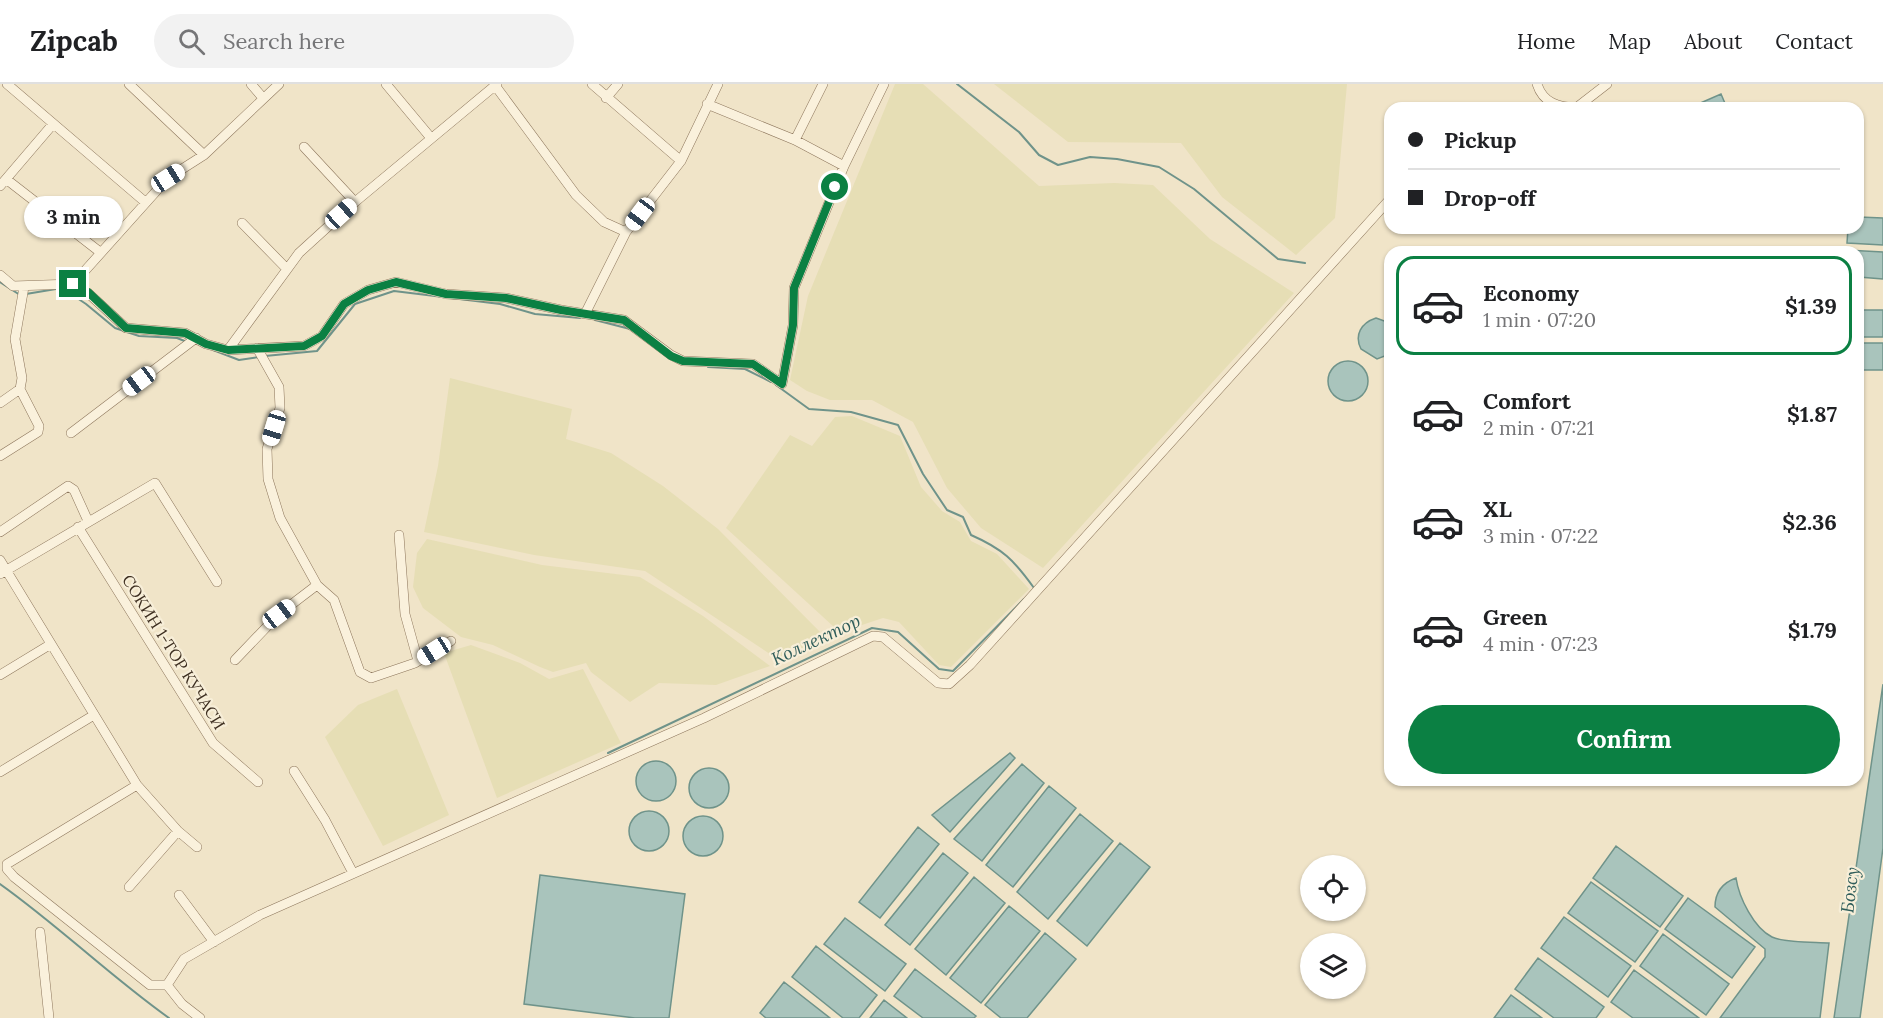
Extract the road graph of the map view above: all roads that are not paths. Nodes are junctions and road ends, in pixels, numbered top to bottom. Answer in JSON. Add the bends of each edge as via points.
{"nodes":[{"id":1,"x":7,"y":84,"type":"edge"},
{"id":2,"x":129,"y":84,"type":"edge"},
{"id":3,"x":251,"y":84,"type":"edge"},
{"id":4,"x":279,"y":84,"type":"edge"},
{"id":5,"x":386,"y":84,"type":"edge"},
{"id":6,"x":592,"y":84,"type":"edge"},
{"id":7,"x":618,"y":84,"type":"edge"},
{"id":8,"x":718,"y":84,"type":"edge"},
{"id":9,"x":823,"y":84,"type":"edge"},
{"id":10,"x":884,"y":84,"type":"edge"},
{"id":11,"x":1537,"y":84,"type":"edge"},
{"id":12,"x":1607,"y":84,"type":"edge"},
{"id":13,"x":496,"y":85,"type":"edge"},
{"id":14,"x":263,"y":98,"type":"junction"},
{"id":15,"x":606,"y":98,"type":"junction"},
{"id":16,"x":1548,"y":102,"type":"edge"},
{"id":17,"x":1584,"y":102,"type":"edge"},
{"id":18,"x":707,"y":104,"type":"junction"},
{"id":19,"x":53,"y":124,"type":"junction"},
{"id":20,"x":431,"y":138,"type":"junction"},
{"id":21,"x":795,"y":140,"type":"junction"},
{"id":22,"x":304,"y":147,"type":"dead end"},
{"id":23,"x":204,"y":155,"type":"junction"},
{"id":24,"x":681,"y":161,"type":"junction"},
{"id":25,"x":844,"y":166,"type":"junction"},
{"id":26,"x":3,"y":182,"type":"edge"},
{"id":27,"x":144,"y":201,"type":"junction"},
{"id":28,"x":355,"y":202,"type":"junction"},
{"id":29,"x":1384,"y":206,"type":"edge"},
{"id":30,"x":242,"y":223,"type":"dead end"},
{"id":31,"x":626,"y":232,"type":"junction"},
{"id":32,"x":100,"y":252,"type":"junction"},
{"id":33,"x":287,"y":269,"type":"junction"},
{"id":34,"x":0,"y":275,"type":"edge"},
{"id":35,"x":73,"y":284,"type":"junction"},
{"id":36,"x":24,"y":287,"type":"junction"},
{"id":37,"x":586,"y":312,"type":"junction"},
{"id":38,"x":196,"y":338,"type":"junction"},
{"id":39,"x":257,"y":348,"type":"junction"},
{"id":40,"x":228,"y":350,"type":"junction"},
{"id":41,"x":20,"y":389,"type":"junction"},
{"id":42,"x":0,"y":403,"type":"edge"},
{"id":43,"x":71,"y":433,"type":"dead end"},
{"id":44,"x":0,"y":456,"type":"edge"},
{"id":45,"x":88,"y":521,"type":"junction"},
{"id":46,"x":78,"y":527,"type":"junction"},
{"id":47,"x":0,"y":532,"type":"edge"},
{"id":48,"x":399,"y":535,"type":"dead end"},
{"id":49,"x":0,"y":560,"type":"edge"},
{"id":50,"x":3,"y":572,"type":"edge"},
{"id":51,"x":218,"y":582,"type":"dead end"},
{"id":52,"x":317,"y":585,"type":"junction"},
{"id":53,"x":451,"y":641,"type":"dead end"},
{"id":54,"x":51,"y":644,"type":"junction"},
{"id":55,"x":235,"y":660,"type":"dead end"},
{"id":56,"x":418,"y":661,"type":"junction"},
{"id":57,"x":0,"y":675,"type":"edge"},
{"id":58,"x":94,"y":714,"type":"junction"},
{"id":59,"x":294,"y":771,"type":"dead end"},
{"id":60,"x":0,"y":772,"type":"edge"},
{"id":61,"x":258,"y":782,"type":"dead end"},
{"id":62,"x":137,"y":785,"type":"junction"},
{"id":63,"x":178,"y":831,"type":"junction"},
{"id":64,"x":197,"y":847,"type":"dead end"},
{"id":65,"x":353,"y":873,"type":"junction"},
{"id":66,"x":129,"y":887,"type":"dead end"},
{"id":67,"x":179,"y":895,"type":"dead end"},
{"id":68,"x":40,"y":932,"type":"dead end"},
{"id":69,"x":214,"y":942,"type":"junction"},
{"id":70,"x":167,"y":985,"type":"junction"},
{"id":71,"x":49,"y":1018,"type":"edge"},
{"id":72,"x":200,"y":1018,"type":"edge"}],
"edges":[{"from":1,"to":19,"type":"street"},
{"from":2,"to":23,"type":"street"},
{"from":3,"to":14,"type":"street"},
{"from":4,"to":14,"type":"street"},
{"from":5,"to":20,"type":"street"},
{"from":6,"to":15,"type":"street"},
{"from":7,"to":15,"type":"street"},
{"from":8,"to":18,"type":"street"},
{"from":9,"to":21,"type":"street"},
{"from":10,"to":25,"type":"street"},
{"from":11,"to":16,"type":"street"},
{"from":12,"to":17,"type":"street"},
{"from":13,"to":20,"type":"street"},
{"from":13,"to":31,"type":"street","via":[[576,195],[604,222]]},
{"from":14,"to":23,"type":"street"},
{"from":15,"to":24,"type":"street"},
{"from":18,"to":21,"type":"street"},
{"from":18,"to":24,"type":"street"},
{"from":19,"to":26,"type":"street"},
{"from":19,"to":27,"type":"street"},
{"from":20,"to":28,"type":"street"},
{"from":21,"to":25,"type":"street"},
{"from":22,"to":28,"type":"street"},
{"from":23,"to":27,"type":"street","via":[[168,178]]},
{"from":24,"to":31,"type":"street"},
{"from":25,"to":37,"type":"street","via":[[794,288],[793,325],[782,384],[753,364],[683,361],[624,320]]},
{"from":26,"to":32,"type":"street"},
{"from":27,"to":32,"type":"street"},
{"from":28,"to":33,"type":"street"},
{"from":29,"to":65,"type":"street","via":[[954,680],[944,685],[938,683],[883,637],[873,636],[704,718]]},
{"from":30,"to":33,"type":"street"},
{"from":31,"to":37,"type":"street"},
{"from":32,"to":35,"type":"street"},
{"from":33,"to":40,"type":"street"},
{"from":34,"to":36,"type":"street","via":[[13,286]]},
{"from":35,"to":36,"type":"street"},
{"from":35,"to":38,"type":"street","via":[[88,292],[126,328],[185,333]]},
{"from":36,"to":41,"type":"street","via":[[15,339],[22,378]]},
{"from":37,"to":39,"type":"street","via":[[506,298],[446,294],[396,282],[368,290],[344,304],[322,336],[304,346]]},
{"from":38,"to":40,"type":"street"},
{"from":38,"to":43,"type":"street"},
{"from":39,"to":40,"type":"street"},
{"from":39,"to":52,"type":"street","via":[[279,387],[280,408],[267,449],[268,479],[280,518]]},
{"from":41,"to":42,"type":"street"},
{"from":41,"to":44,"type":"street","via":[[39,426],[38,432]]},
{"from":45,"to":46,"type":"street"},
{"from":45,"to":47,"type":"street","via":[[74,490],[68,486]]},
{"from":45,"to":51,"type":"street","via":[[155,483]]},
{"from":46,"to":50,"type":"street"},
{"from":46,"to":61,"type":"street","name":"СОКИН 1-ТОР KУЧАСИ","via":[[213,742]]},
{"from":48,"to":56,"type":"street","via":[[405,614]]},
{"from":49,"to":50,"type":"street"},
{"from":50,"to":54,"type":"street"},
{"from":52,"to":55,"type":"street","via":[[279,614]]},
{"from":52,"to":56,"type":"street","via":[[334,600],[360,672],[371,678]]},
{"from":53,"to":56,"type":"street"},
{"from":54,"to":57,"type":"street"},
{"from":54,"to":58,"type":"street"},
{"from":58,"to":60,"type":"street"},
{"from":58,"to":62,"type":"street"},
{"from":59,"to":65,"type":"street"},
{"from":62,"to":63,"type":"street"},
{"from":62,"to":70,"type":"street","via":[[7,864],[7,869],[150,985]]},
{"from":63,"to":64,"type":"street"},
{"from":63,"to":66,"type":"street"},
{"from":65,"to":69,"type":"street","via":[[260,915]]},
{"from":67,"to":69,"type":"street"},
{"from":68,"to":71,"type":"street"},
{"from":69,"to":70,"type":"street","via":[[184,959]]},
{"from":70,"to":72,"type":"street"}]}
